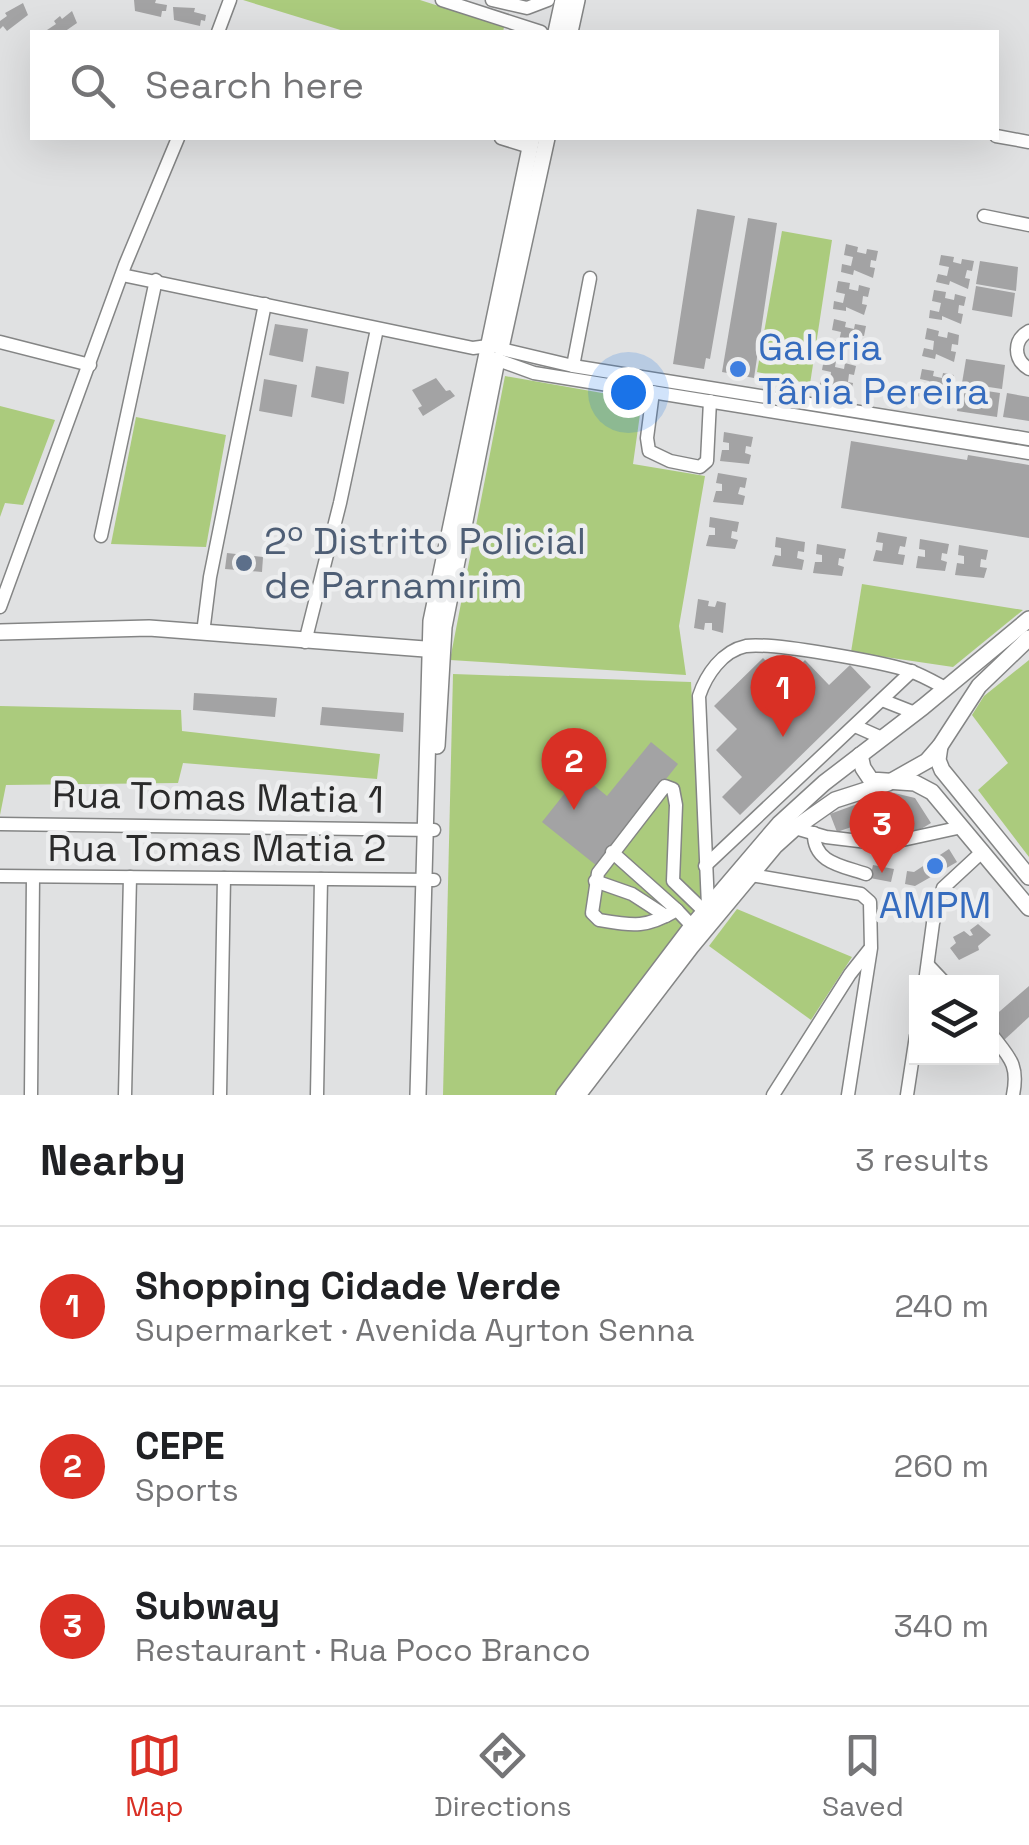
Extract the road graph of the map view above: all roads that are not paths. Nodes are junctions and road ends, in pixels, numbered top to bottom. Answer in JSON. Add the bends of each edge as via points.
{"nodes":[{"id":1,"x":230,"y":0,"type":"edge"},
{"id":2,"x":442,"y":0,"type":"edge"},
{"id":3,"x":492,"y":0,"type":"edge"},
{"id":4,"x":548,"y":0,"type":"edge"},
{"id":5,"x":563,"y":0,"type":"edge"},
{"id":6,"x":577,"y":0,"type":"edge"},
{"id":7,"x":219,"y":30,"type":"edge"},
{"id":8,"x":535,"y":30,"type":"edge"},
{"id":9,"x":556,"y":30,"type":"edge"},
{"id":10,"x":570,"y":30,"type":"edge"},
{"id":11,"x":999,"y":137,"type":"edge"},
{"id":12,"x":177,"y":140,"type":"edge"},
{"id":13,"x":545,"y":140,"type":"edge"},
{"id":14,"x":531,"y":142,"type":"edge"},
{"id":15,"x":1029,"y":142,"type":"edge"},
{"id":16,"x":984,"y":216,"type":"dead end"},
{"id":17,"x":1029,"y":225,"type":"edge"},
{"id":18,"x":122,"y":275,"type":"junction"},
{"id":19,"x":590,"y":278,"type":"dead end"},
{"id":20,"x":156,"y":280,"type":"junction"},
{"id":21,"x":265,"y":304,"type":"junction"},
{"id":22,"x":377,"y":329,"type":"junction"},
{"id":23,"x":1029,"y":330,"type":"edge"},
{"id":24,"x":0,"y":342,"type":"edge"},
{"id":25,"x":491,"y":352,"type":"junction"},
{"id":26,"x":90,"y":365,"type":"junction"},
{"id":27,"x":573,"y":366,"type":"junction"},
{"id":28,"x":1029,"y":369,"type":"edge"},
{"id":29,"x":653,"y":392,"type":"junction"},
{"id":30,"x":710,"y":402,"type":"junction"},
{"id":31,"x":882,"y":422,"type":"junction"},
{"id":32,"x":1029,"y":439,"type":"edge"},
{"id":33,"x":1029,"y":453,"type":"edge"},
{"id":34,"x":101,"y":536,"type":"dead end"},
{"id":35,"x":0,"y":607,"type":"edge"},
{"id":36,"x":1029,"y":620,"type":"edge"},
{"id":37,"x":0,"y":632,"type":"edge"},
{"id":38,"x":202,"y":633,"type":"junction"},
{"id":39,"x":1029,"y":638,"type":"edge"},
{"id":40,"x":305,"y":642,"type":"junction"},
{"id":41,"x":435,"y":650,"type":"junction"},
{"id":42,"x":912,"y":671,"type":"junction"},
{"id":43,"x":945,"y":688,"type":"junction"},
{"id":44,"x":882,"y":700,"type":"junction"},
{"id":45,"x":919,"y":710,"type":"junction"},
{"id":46,"x":856,"y":726,"type":"junction"},
{"id":47,"x":882,"y":738,"type":"junction"},
{"id":48,"x":943,"y":740,"type":"junction"},
{"id":49,"x":860,"y":755,"type":"junction"},
{"id":50,"x":888,"y":782,"type":"junction"},
{"id":51,"x":0,"y":824,"type":"edge"},
{"id":52,"x":962,"y":827,"type":"junction"},
{"id":53,"x":795,"y":828,"type":"junction"},
{"id":54,"x":429,"y":830,"type":"junction"},
{"id":55,"x":814,"y":833,"type":"junction"},
{"id":56,"x":982,"y":851,"type":"junction"},
{"id":57,"x":612,"y":852,"type":"junction"},
{"id":58,"x":705,"y":866,"type":"junction"},
{"id":59,"x":750,"y":874,"type":"junction"},
{"id":60,"x":866,"y":874,"type":"dead end"},
{"id":61,"x":0,"y":876,"type":"edge"},
{"id":62,"x":33,"y":877,"type":"junction"},
{"id":63,"x":130,"y":877,"type":"junction"},
{"id":64,"x":1029,"y":877,"type":"edge"},
{"id":65,"x":224,"y":878,"type":"junction"},
{"id":66,"x":322,"y":879,"type":"junction"},
{"id":67,"x":429,"y":880,"type":"junction"},
{"id":68,"x":595,"y":881,"type":"junction"},
{"id":69,"x":1029,"y":908,"type":"edge"},
{"id":70,"x":706,"y":909,"type":"junction"},
{"id":71,"x":671,"y":913,"type":"junction"},
{"id":72,"x":692,"y":926,"type":"junction"},
{"id":73,"x":871,"y":948,"type":"junction"},
{"id":74,"x":928,"y":965,"type":"junction"},
{"id":75,"x":926,"y":975,"type":"edge"},
{"id":76,"x":937,"y":975,"type":"edge"},
{"id":77,"x":999,"y":1045,"type":"edge"},
{"id":78,"x":912,"y":1065,"type":"edge"},
{"id":79,"x":32,"y":1095,"type":"edge"},
{"id":80,"x":126,"y":1095,"type":"edge"},
{"id":81,"x":220,"y":1095,"type":"edge"},
{"id":82,"x":318,"y":1095,"type":"edge"},
{"id":83,"x":418,"y":1095,"type":"edge"},
{"id":84,"x":428,"y":1095,"type":"edge"},
{"id":85,"x":564,"y":1095,"type":"edge"},
{"id":86,"x":578,"y":1095,"type":"edge"},
{"id":87,"x":773,"y":1095,"type":"edge"},
{"id":88,"x":848,"y":1095,"type":"edge"},
{"id":89,"x":907,"y":1095,"type":"edge"},
{"id":90,"x":1012,"y":1095,"type":"edge"}],
"edges":[{"from":1,"to":7,"type":"street"},
{"from":2,"to":8,"type":"street"},
{"from":3,"to":4,"type":"street","via":[[527,8]]},
{"from":5,"to":9,"type":"main road"},
{"from":6,"to":10,"type":"main road"},
{"from":11,"to":15,"type":"street"},
{"from":12,"to":18,"type":"street"},
{"from":13,"to":25,"type":"main road"},
{"from":14,"to":25,"type":"main road"},
{"from":16,"to":17,"type":"street"},
{"from":18,"to":20,"type":"street"},
{"from":18,"to":26,"type":"street"},
{"from":19,"to":27,"type":"street"},
{"from":20,"to":21,"type":"street"},
{"from":20,"to":34,"type":"street"},
{"from":21,"to":22,"type":"street"},
{"from":21,"to":38,"type":"street"},
{"from":22,"to":25,"type":"street"},
{"from":22,"to":40,"type":"street"},
{"from":23,"to":28,"type":"street","via":[[1016,347]]},
{"from":24,"to":26,"type":"street"},
{"from":25,"to":27,"type":"street"},
{"from":25,"to":29,"type":"street","via":[[534,373]]},
{"from":25,"to":41,"type":"main road"},
{"from":26,"to":35,"type":"street"},
{"from":27,"to":31,"type":"street"},
{"from":29,"to":30,"type":"street"},
{"from":29,"to":30,"type":"street","via":[[649,451],[700,467],[707,461]]},
{"from":30,"to":31,"type":"street"},
{"from":31,"to":32,"type":"street"},
{"from":31,"to":33,"type":"street"},
{"from":36,"to":43,"type":"main road"},
{"from":37,"to":38,"type":"main road"},
{"from":38,"to":40,"type":"main road"},
{"from":39,"to":48,"type":"main road","via":[[979,686]]},
{"from":40,"to":41,"type":"main road"},
{"from":41,"to":54,"type":"main road"},
{"from":42,"to":43,"type":"street"},
{"from":42,"to":44,"type":"street"},
{"from":42,"to":58,"type":"street","via":[[748,646],[717,664],[699,696]]},
{"from":43,"to":45,"type":"main road"},
{"from":44,"to":45,"type":"street"},
{"from":44,"to":46,"type":"street"},
{"from":45,"to":47,"type":"main road"},
{"from":45,"to":48,"type":"main road","via":[[935,706],[946,714]]},
{"from":46,"to":47,"type":"street"},
{"from":46,"to":58,"type":"street"},
{"from":47,"to":49,"type":"main road"},
{"from":48,"to":50,"type":"main road","via":[[917,768]]},
{"from":48,"to":64,"type":"main road","via":[[942,770]]},
{"from":49,"to":50,"type":"main road","via":[[872,780]]},
{"from":49,"to":70,"type":"main road","via":[[779,824]]},
{"from":50,"to":52,"type":"main road","via":[[926,788]]},
{"from":50,"to":53,"type":"main road","via":[[835,800]]},
{"from":51,"to":54,"type":"street","name":"Rua Tomas Matia 1"},
{"from":52,"to":55,"type":"street","via":[[884,844]]},
{"from":52,"to":56,"type":"main road"},
{"from":53,"to":55,"type":"street"},
{"from":53,"to":59,"type":"main road"},
{"from":54,"to":67,"type":"main road"},
{"from":55,"to":60,"type":"street","via":[[824,859]]},
{"from":56,"to":69,"type":"main road"},
{"from":56,"to":74,"type":"street","via":[[943,888]]},
{"from":57,"to":68,"type":"street"},
{"from":57,"to":70,"type":"street","via":[[669,786],[676,804],[672,882]]},
{"from":57,"to":71,"type":"street"},
{"from":58,"to":70,"type":"street"},
{"from":59,"to":73,"type":"street","via":[[861,894],[870,902]]},
{"from":59,"to":86,"type":"main road"},
{"from":61,"to":62,"type":"street","name":"Rua Tomas Matia 2"},
{"from":62,"to":63,"type":"street","name":"Rua Tomas Matia 2"},
{"from":62,"to":79,"type":"street"},
{"from":63,"to":65,"type":"street","name":"Rua Tomas Matia 2"},
{"from":63,"to":80,"type":"street"},
{"from":65,"to":66,"type":"street","name":"Rua Tomas Matia 2"},
{"from":65,"to":81,"type":"street"},
{"from":66,"to":67,"type":"street","name":"Rua Tomas Matia 2"},
{"from":66,"to":82,"type":"street"},
{"from":67,"to":83,"type":"main road"},
{"from":67,"to":84,"type":"main road"},
{"from":68,"to":71,"type":"street"},
{"from":68,"to":71,"type":"street","via":[[592,913],[599,920],[650,924]]},
{"from":70,"to":72,"type":"main road"},
{"from":71,"to":72,"type":"street"},
{"from":72,"to":85,"type":"main road"},
{"from":73,"to":87,"type":"street"},
{"from":73,"to":88,"type":"street"},
{"from":74,"to":75,"type":"street"},
{"from":74,"to":76,"type":"street"},
{"from":77,"to":90,"type":"street","via":[[1015,1067]]},
{"from":78,"to":89,"type":"street"}]}
